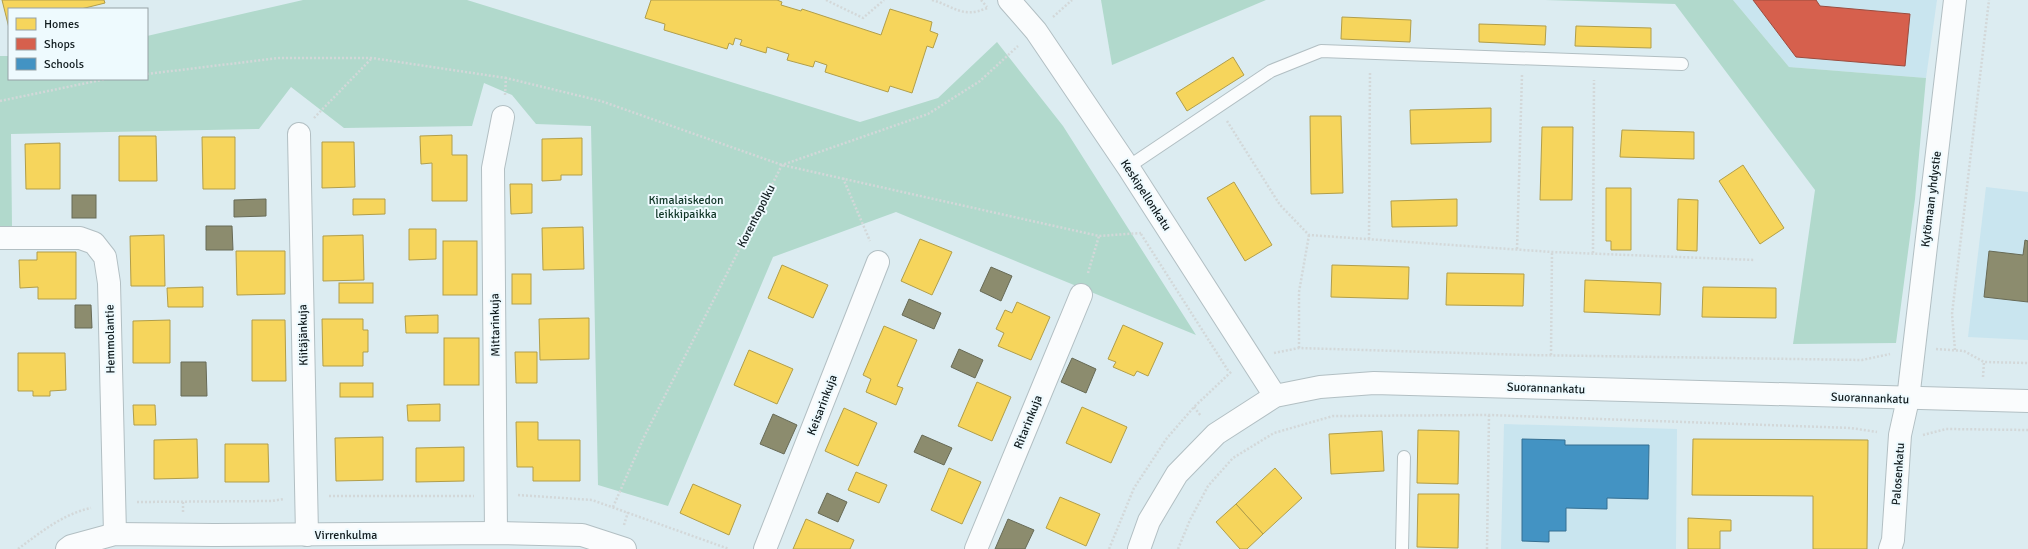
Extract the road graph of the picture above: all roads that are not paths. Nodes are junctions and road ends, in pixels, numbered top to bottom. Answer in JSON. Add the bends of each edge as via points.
{"nodes":[{"id":1,"x":1009,"y":0,"type":"edge"},
{"id":2,"x":1955,"y":0,"type":"edge"},
{"id":3,"x":1682,"y":64,"type":"dead end"},
{"id":4,"x":503,"y":117,"type":"road end"},
{"id":5,"x":299,"y":134,"type":"road end"},
{"id":6,"x":1128,"y":167,"type":"junction"},
{"id":7,"x":0,"y":238,"type":"edge"},
{"id":8,"x":878,"y":262,"type":"road end"},
{"id":9,"x":1081,"y":295,"type":"road end"},
{"id":10,"x":1275,"y":396,"type":"junction"},
{"id":11,"x":1908,"y":399,"type":"junction"},
{"id":12,"x":2028,"y":401,"type":"edge"},
{"id":13,"x":1404,"y":457,"type":"dead end"},
{"id":14,"x":496,"y":533,"type":"junction"},
{"id":15,"x":116,"y":534,"type":"junction"},
{"id":16,"x":307,"y":535,"type":"junction"},
{"id":17,"x":214,"y":542,"type":"edge"},
{"id":18,"x":406,"y":542,"type":"edge"},
{"id":19,"x":67,"y":549,"type":"edge"},
{"id":20,"x":625,"y":549,"type":"edge"},
{"id":21,"x":765,"y":549,"type":"edge"},
{"id":22,"x":976,"y":549,"type":"edge"},
{"id":23,"x":1139,"y":549,"type":"edge"},
{"id":24,"x":1402,"y":549,"type":"edge"},
{"id":25,"x":1890,"y":549,"type":"edge"}],
"edges":[{"from":1,"to":6,"type":"street","name":"Keskipellonkatu","via":[[1036,31]]},
{"from":2,"to":11,"type":"street","name":"Kytömaan yhdystie"},
{"from":3,"to":6,"type":"lane","via":[[1321,51],[1271,71]]},
{"from":4,"to":14,"type":"street","name":"Mittarinkuja","via":[[493,168]]},
{"from":5,"to":16,"type":"street","name":"Kiitäjänkuja"},
{"from":6,"to":10,"type":"street","name":"Keskipellonkatu"},
{"from":7,"to":15,"type":"street","name":"Hemmolantie","via":[[80,238],[94,243],[105,257],[109,283]]},
{"from":8,"to":21,"type":"street","name":"Keisarinkuja"},
{"from":9,"to":22,"type":"street","name":"Ritarinkuja"},
{"from":10,"to":11,"type":"street","name":"Suorannankatu","via":[[1320,387],[1374,383]]},
{"from":10,"to":23,"type":"street","name":"Suorannankatu","via":[[1216,434],[1177,474],[1149,521]]},
{"from":11,"to":12,"type":"street","name":"Suorannankatu"},
{"from":11,"to":25,"type":"street","name":"Palosenkatu","via":[[1900,435],[1893,540]]},
{"from":13,"to":24,"type":"lane"},
{"from":14,"to":18,"type":"street","name":"Virrenkulma"},
{"from":14,"to":20,"type":"street","name":"Virrenkulma","via":[[582,535]]},
{"from":15,"to":17,"type":"street","name":"Virrenkulma"},
{"from":15,"to":19,"type":"street","name":"Virrenkulma"},
{"from":16,"to":17,"type":"street","name":"Virrenkulma"},
{"from":16,"to":18,"type":"street","name":"Virrenkulma"}]}
